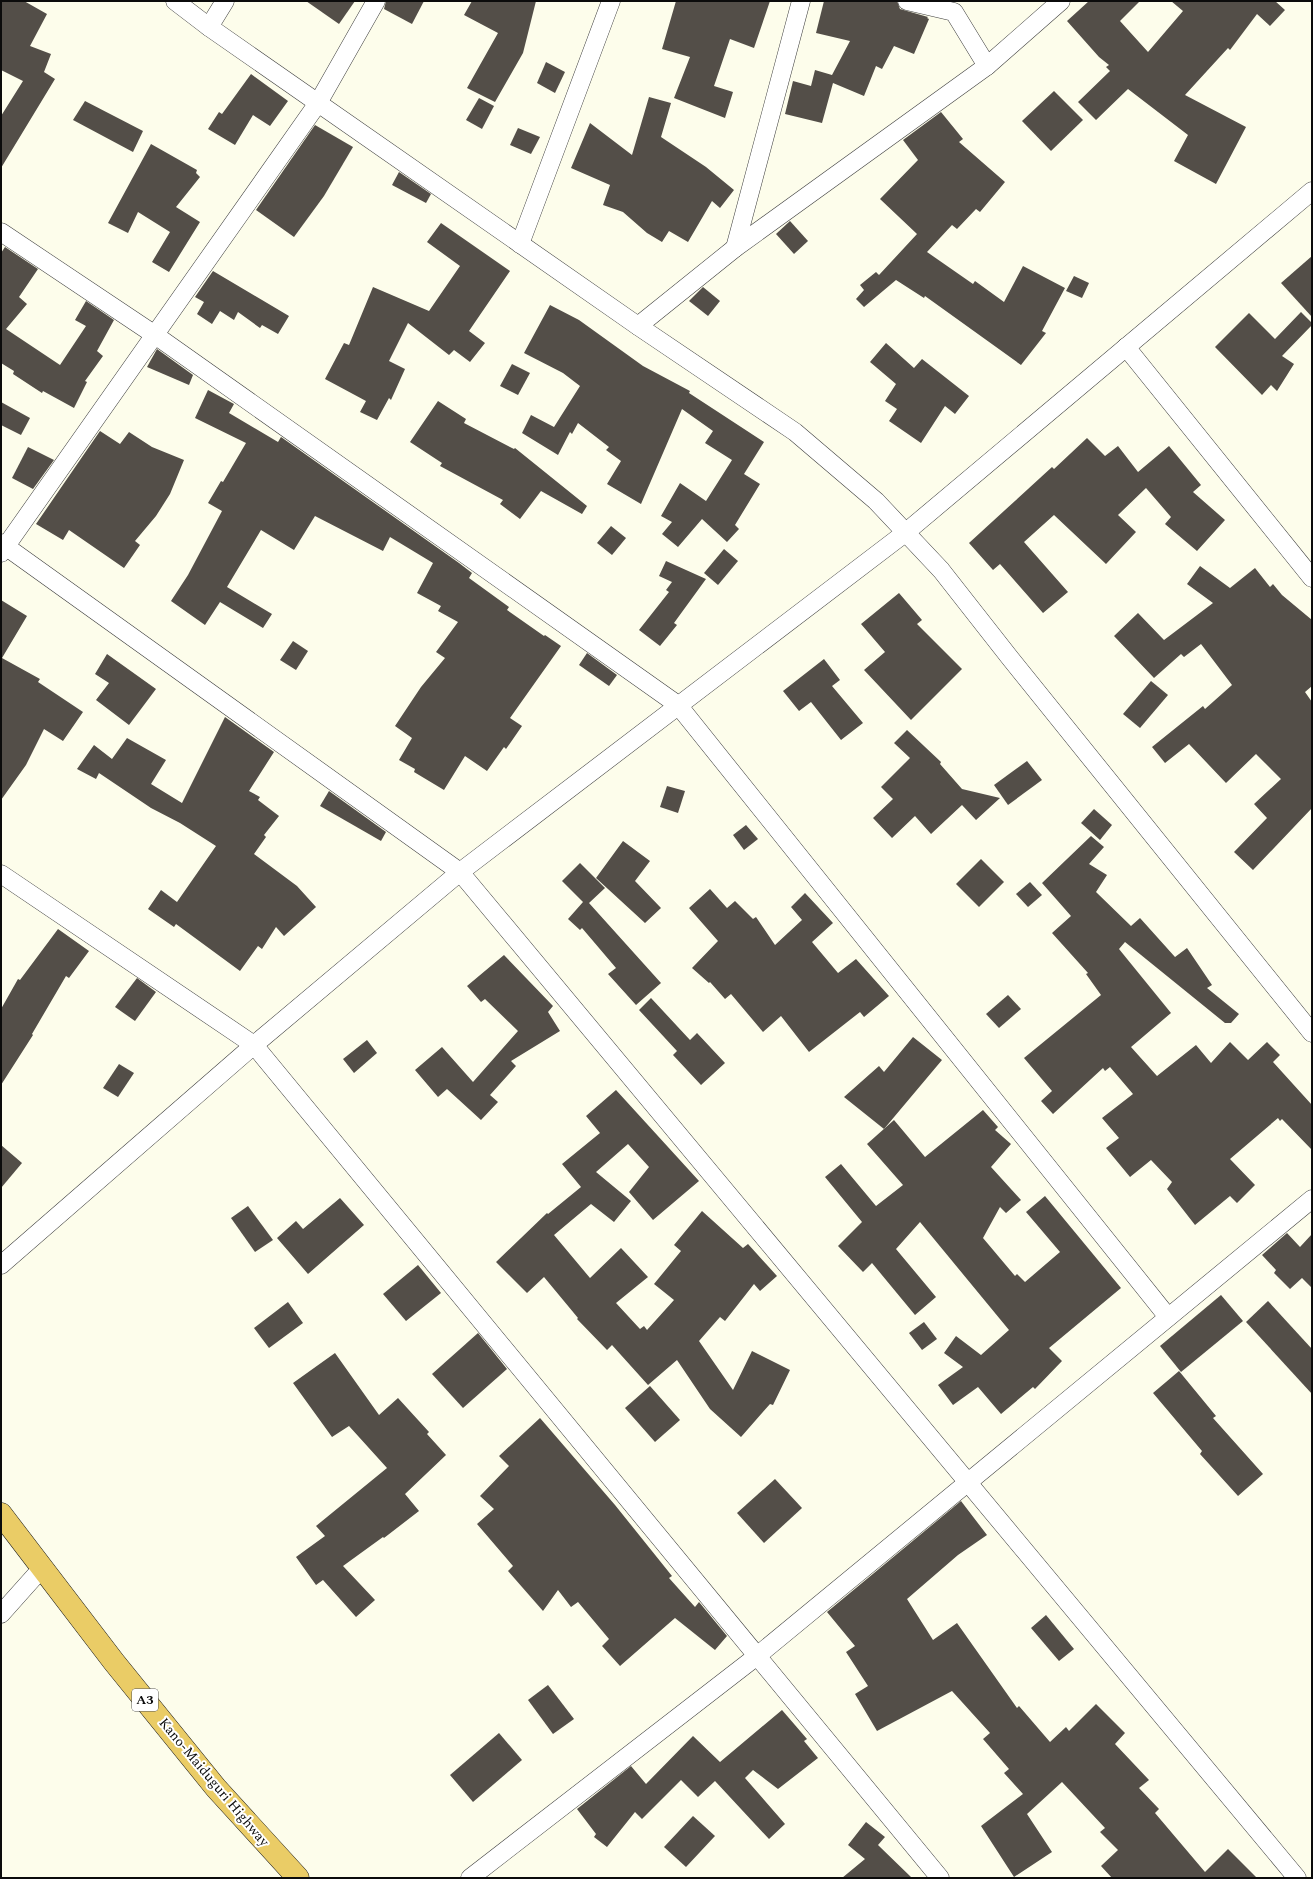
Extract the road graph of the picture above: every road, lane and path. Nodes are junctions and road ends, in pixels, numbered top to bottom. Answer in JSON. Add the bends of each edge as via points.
{"nodes":[{"id":1,"x":175,"y":1,"type":"edge"},
{"id":2,"x":225,"y":1,"type":"edge"},
{"id":3,"x":376,"y":1,"type":"edge"},
{"id":4,"x":611,"y":1,"type":"edge"},
{"id":5,"x":801,"y":1,"type":"edge"},
{"id":6,"x":907,"y":1,"type":"edge"},
{"id":7,"x":1061,"y":1,"type":"edge"},
{"id":8,"x":957,"y":7,"type":"edge"},
{"id":9,"x":209,"y":27,"type":"junction"},
{"id":10,"x":987,"y":66,"type":"junction"},
{"id":11,"x":318,"y":103,"type":"junction"},
{"id":12,"x":1312,"y":191,"type":"edge"},
{"id":13,"x":1,"y":232,"type":"edge"},
{"id":14,"x":520,"y":244,"type":"junction"},
{"id":15,"x":734,"y":248,"type":"junction"},
{"id":16,"x":638,"y":326,"type":"junction"},
{"id":17,"x":155,"y":335,"type":"junction"},
{"id":18,"x":1126,"y":347,"type":"junction"},
{"id":19,"x":905,"y":533,"type":"junction"},
{"id":20,"x":2,"y":547,"type":"edge"},
{"id":21,"x":1312,"y":578,"type":"edge"},
{"id":22,"x":678,"y":706,"type":"junction"},
{"id":23,"x":460,"y":872,"type":"junction"},
{"id":24,"x":1,"y":874,"type":"edge"},
{"id":25,"x":1312,"y":1033,"type":"edge"},
{"id":26,"x":254,"y":1045,"type":"junction"},
{"id":27,"x":1312,"y":1200,"type":"edge"},
{"id":28,"x":1,"y":1265,"type":"edge"},
{"id":29,"x":1168,"y":1317,"type":"junction"},
{"id":30,"x":967,"y":1482,"type":"junction"},
{"id":31,"x":1,"y":1514,"type":"edge"},
{"id":32,"x":42,"y":1568,"type":"junction"},
{"id":33,"x":1,"y":1614,"type":"edge"},
{"id":34,"x":757,"y":1656,"type":"junction"},
{"id":35,"x":298,"y":1878,"type":"edge"},
{"id":36,"x":470,"y":1878,"type":"edge"},
{"id":37,"x":940,"y":1878,"type":"edge"},
{"id":38,"x":1297,"y":1878,"type":"edge"}],
"edges":[{"from":1,"to":9,"type":"street"},
{"from":2,"to":9,"type":"street"},
{"from":3,"to":11,"type":"street"},
{"from":4,"to":14,"type":"street"},
{"from":5,"to":15,"type":"street"},
{"from":6,"to":8,"type":"street"},
{"from":7,"to":10,"type":"street"},
{"from":8,"to":10,"type":"street"},
{"from":9,"to":11,"type":"street"},
{"from":10,"to":15,"type":"street"},
{"from":11,"to":14,"type":"street"},
{"from":11,"to":17,"type":"street"},
{"from":12,"to":18,"type":"street"},
{"from":13,"to":17,"type":"street"},
{"from":14,"to":16,"type":"street"},
{"from":15,"to":16,"type":"street"},
{"from":16,"to":19,"type":"street","via":[[795,432],[876,501]]},
{"from":17,"to":20,"type":"street"},
{"from":17,"to":22,"type":"street"},
{"from":18,"to":19,"type":"street"},
{"from":18,"to":21,"type":"street"},
{"from":19,"to":22,"type":"street"},
{"from":19,"to":25,"type":"street","via":[[941,570]]},
{"from":20,"to":23,"type":"street"},
{"from":22,"to":23,"type":"street"},
{"from":22,"to":29,"type":"street"},
{"from":23,"to":26,"type":"street"},
{"from":23,"to":30,"type":"street"},
{"from":24,"to":26,"type":"street"},
{"from":26,"to":28,"type":"street"},
{"from":26,"to":34,"type":"street"},
{"from":27,"to":29,"type":"street"},
{"from":29,"to":30,"type":"street"},
{"from":30,"to":34,"type":"street"},
{"from":30,"to":38,"type":"street"},
{"from":31,"to":32,"type":"highway","name":"Kano-Maiduguri Highway","number":"A3"},
{"from":32,"to":33,"type":"street"},
{"from":32,"to":35,"type":"highway","name":"Kano-Maiduguri Highway","number":"A3","via":[[216,1788]]},
{"from":34,"to":36,"type":"street"},
{"from":34,"to":37,"type":"street"}]}
